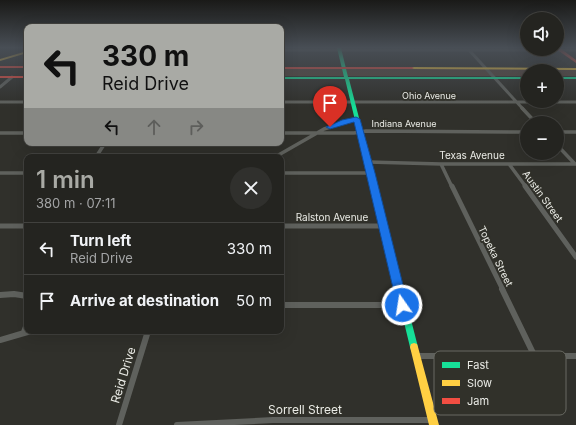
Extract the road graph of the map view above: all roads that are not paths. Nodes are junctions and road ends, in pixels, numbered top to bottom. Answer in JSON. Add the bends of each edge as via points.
{"nodes":[{"id":1,"x":24,"y":68,"type":"edge"},
{"id":2,"x":284,"y":68,"type":"edge"},
{"id":3,"x":344,"y":68,"type":"junction"},
{"id":4,"x":486,"y":69,"type":"junction"},
{"id":5,"x":576,"y":69,"type":"edge"},
{"id":6,"x":0,"y":77,"type":"edge"},
{"id":7,"x":12,"y":77,"type":"junction"},
{"id":8,"x":24,"y":77,"type":"edge"},
{"id":9,"x":284,"y":78,"type":"edge"},
{"id":10,"x":347,"y":78,"type":"junction"},
{"id":11,"x":496,"y":78,"type":"junction"},
{"id":12,"x":520,"y":78,"type":"edge"},
{"id":13,"x":564,"y":78,"type":"edge"},
{"id":14,"x":576,"y":78,"type":"edge"},
{"id":15,"x":0,"y":87,"type":"edge"},
{"id":16,"x":0,"y":102,"type":"edge"},
{"id":17,"x":24,"y":102,"type":"edge"},
{"id":18,"x":284,"y":102,"type":"edge"},
{"id":19,"x":352,"y":102,"type":"junction"},
{"id":20,"x":517,"y":102,"type":"junction"},
{"id":21,"x":576,"y":102,"type":"edge"},
{"id":22,"x":530,"y":116,"type":"edge"},
{"id":23,"x":356,"y":119,"type":"junction"},
{"id":24,"x":360,"y":132,"type":"junction"},
{"id":25,"x":520,"y":132,"type":"edge"},
{"id":26,"x":564,"y":132,"type":"edge"},
{"id":27,"x":576,"y":132,"type":"edge"},
{"id":28,"x":0,"y":133,"type":"edge"},
{"id":29,"x":24,"y":133,"type":"edge"},
{"id":30,"x":284,"y":133,"type":"edge"},
{"id":31,"x":315,"y":133,"type":"junction"},
{"id":32,"x":564,"y":152,"type":"edge"},
{"id":33,"x":280,"y":154,"type":"edge"},
{"id":34,"x":368,"y":162,"type":"junction"},
{"id":35,"x":441,"y":164,"type":"junction"},
{"id":36,"x":509,"y":164,"type":"junction"},
{"id":37,"x":575,"y":164,"type":"edge"},
{"id":38,"x":0,"y":173,"type":"edge"},
{"id":39,"x":24,"y":173,"type":"edge"},
{"id":40,"x":284,"y":173,"type":"edge"},
{"id":41,"x":371,"y":173,"type":"junction"},
{"id":42,"x":0,"y":226,"type":"edge"},
{"id":43,"x":24,"y":226,"type":"edge"},
{"id":44,"x":284,"y":226,"type":"edge"},
{"id":45,"x":384,"y":226,"type":"junction"},
{"id":46,"x":576,"y":257,"type":"edge"},
{"id":47,"x":0,"y":295,"type":"edge"},
{"id":48,"x":24,"y":296,"type":"edge"},
{"id":49,"x":284,"y":305,"type":"edge"},
{"id":50,"x":402,"y":305,"type":"junction"},
{"id":51,"x":24,"y":332,"type":"edge"},
{"id":52,"x":147,"y":334,"type":"edge"},
{"id":53,"x":0,"y":340,"type":"edge"},
{"id":54,"x":531,"y":351,"type":"edge"},
{"id":55,"x":416,"y":356,"type":"junction"},
{"id":56,"x":434,"y":356,"type":"edge"},
{"id":57,"x":566,"y":356,"type":"edge"},
{"id":58,"x":576,"y":356,"type":"edge"},
{"id":59,"x":433,"y":422,"type":"edge"},
{"id":60,"x":119,"y":425,"type":"edge"},
{"id":61,"x":177,"y":425,"type":"edge"}],
"edges":[{"from":1,"to":7,"type":"main road"},
{"from":2,"to":3,"type":"main road"},
{"from":3,"to":4,"type":"main road"},
{"from":3,"to":10,"type":"main road"},
{"from":4,"to":5,"type":"main road"},
{"from":4,"to":11,"type":"street"},
{"from":6,"to":7,"type":"main road"},
{"from":7,"to":8,"type":"main road"},
{"from":7,"to":15,"type":"street"},
{"from":9,"to":10,"type":"main road"},
{"from":10,"to":11,"type":"main road"},
{"from":10,"to":19,"type":"main road"},
{"from":11,"to":12,"type":"main road"},
{"from":11,"to":20,"type":"street"},
{"from":13,"to":14,"type":"main road"},
{"from":16,"to":17,"type":"street"},
{"from":18,"to":19,"type":"street","name":"Ohio Avenue"},
{"from":19,"to":20,"type":"street","name":"Ohio Avenue"},
{"from":19,"to":23,"type":"main road"},
{"from":20,"to":21,"type":"street","name":"Ohio Avenue"},
{"from":20,"to":22,"type":"street"},
{"from":23,"to":24,"type":"main road"},
{"from":23,"to":31,"type":"street"},
{"from":24,"to":25,"type":"street","name":"Indiana Avenue"},
{"from":24,"to":31,"type":"street","name":"Indiana Avenue"},
{"from":24,"to":34,"type":"main road"},
{"from":26,"to":27,"type":"street"},
{"from":28,"to":29,"type":"street"},
{"from":30,"to":31,"type":"street","name":"Indiana Avenue"},
{"from":31,"to":33,"type":"street"},
{"from":32,"to":37,"type":"street"},
{"from":34,"to":35,"type":"street","name":"Texas Avenue"},
{"from":34,"to":41,"type":"main road"},
{"from":35,"to":36,"type":"street","name":"Texas Avenue"},
{"from":35,"to":54,"type":"street","name":"Topeka Street"},
{"from":36,"to":37,"type":"street","name":"Texas Avenue"},
{"from":36,"to":46,"type":"street","name":"Austin Street"},
{"from":38,"to":39,"type":"street"},
{"from":40,"to":41,"type":"street"},
{"from":41,"to":45,"type":"main road"},
{"from":42,"to":43,"type":"street"},
{"from":44,"to":45,"type":"street","name":"Ralston Avenue"},
{"from":45,"to":50,"type":"main road"},
{"from":47,"to":48,"type":"street"},
{"from":49,"to":50,"type":"street"},
{"from":50,"to":55,"type":"main road"},
{"from":51,"to":53,"type":"street"},
{"from":52,"to":60,"type":"street","name":"Reid Drive"},
{"from":55,"to":56,"type":"street"},
{"from":55,"to":59,"type":"main road"},
{"from":57,"to":58,"type":"street"},
{"from":59,"to":61,"type":"street","name":"Sorrell Street","via":[[273,420]]}]}
